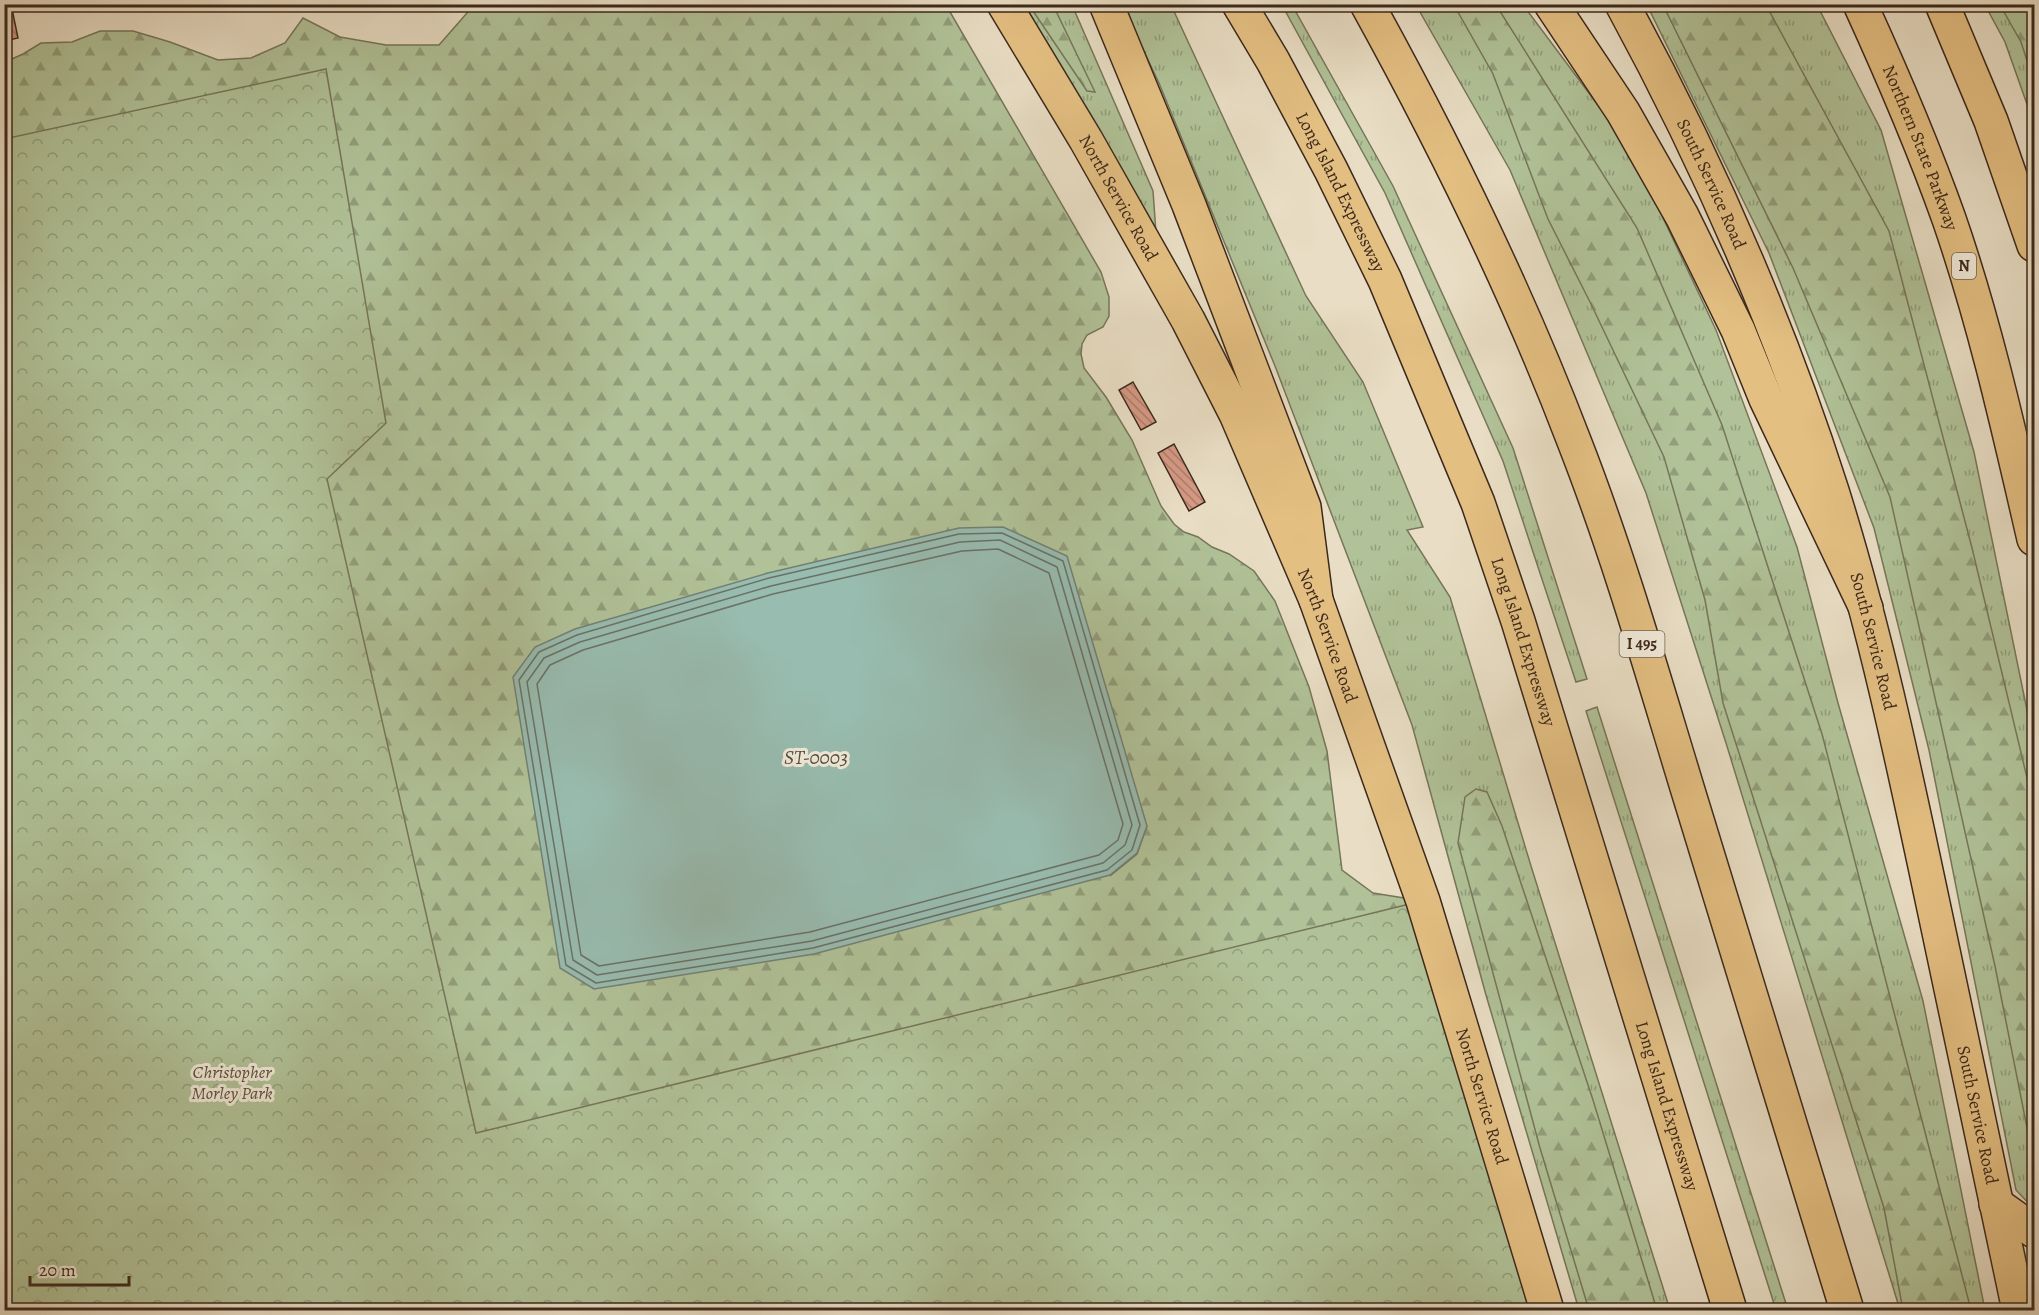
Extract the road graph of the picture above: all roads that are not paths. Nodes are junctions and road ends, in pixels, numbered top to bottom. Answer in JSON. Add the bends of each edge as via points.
{"nodes":[{"id":1,"x":1004,"y":4,"type":"edge"},
{"id":2,"x":1106,"y":4,"type":"edge"},
{"id":3,"x":1239,"y":4,"type":"edge"},
{"id":4,"x":1367,"y":4,"type":"edge"},
{"id":5,"x":1551,"y":4,"type":"edge"},
{"id":6,"x":1623,"y":4,"type":"edge"},
{"id":7,"x":1860,"y":4,"type":"edge"},
{"id":8,"x":1942,"y":4,"type":"edge"},
{"id":9,"x":2034,"y":245,"type":"edge"},
{"id":10,"x":2034,"y":539,"type":"edge"},
{"id":11,"x":1316,"y":600,"type":"junction"},
{"id":12,"x":1866,"y":608,"type":"junction"},
{"id":13,"x":1996,"y":1204,"type":"junction"},
{"id":14,"x":2034,"y":1231,"type":"edge"},
{"id":15,"x":1547,"y":1311,"type":"edge"},
{"id":16,"x":1730,"y":1311,"type":"edge"},
{"id":17,"x":1847,"y":1311,"type":"edge"},
{"id":18,"x":2019,"y":1311,"type":"edge"}],
"edges":[{"from":1,"to":11,"type":"main road","name":"North Service Road","via":[[1188,320],[1236,414]]},
{"from":2,"to":11,"type":"main road","via":[[1189,206],[1304,507]]},
{"from":3,"to":16,"type":"main road","name":"Long Island Expressway","via":[[1331,170],[1380,270],[1478,503],[1518,621]]},
{"from":4,"to":17,"type":"main road","number":"I 495","via":[[1481,221],[1575,442],[1645,650]]},
{"from":5,"to":12,"type":"main road","via":[[1623,112],[1687,225]]},
{"from":6,"to":12,"type":"main road","name":"South Service Road","via":[[1698,152],[1770,316],[1812,432]]},
{"from":7,"to":10,"type":"main road","name":"Northern State Parkway","number":"N","via":[[1948,218],[1984,335]]},
{"from":8,"to":9,"type":"main road","via":[[1991,121]]},
{"from":11,"to":15,"type":"main road","name":"North Service Road","via":[[1423,901]]},
{"from":12,"to":13,"type":"main road","name":"South Service Road"},
{"from":13,"to":14,"type":"main road"},
{"from":13,"to":18,"type":"main road","name":"South Service Road"}]}
